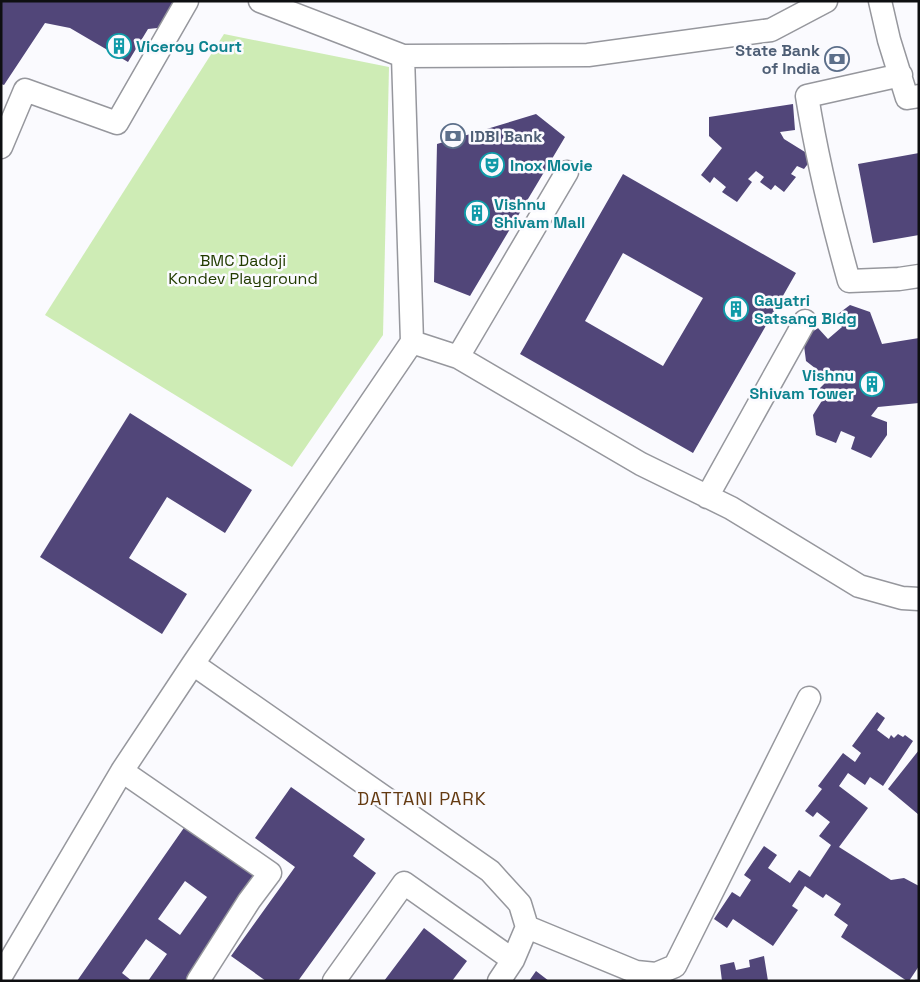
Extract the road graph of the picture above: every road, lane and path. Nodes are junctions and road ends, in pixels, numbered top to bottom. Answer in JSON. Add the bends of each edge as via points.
{"nodes":[{"id":1,"x":188,"y":1,"type":"edge"},
{"id":2,"x":260,"y":1,"type":"edge"},
{"id":3,"x":826,"y":1,"type":"edge"},
{"id":4,"x":880,"y":1,"type":"edge"},
{"id":5,"x":403,"y":56,"type":"junction"},
{"id":6,"x":901,"y":75,"type":"junction"},
{"id":7,"x":919,"y":96,"type":"edge"},
{"id":8,"x":1,"y":147,"type":"edge"},
{"id":9,"x":568,"y":172,"type":"dead end"},
{"id":10,"x":919,"y":276,"type":"edge"},
{"id":11,"x":805,"y":321,"type":"dead end"},
{"id":12,"x":412,"y":342,"type":"junction"},
{"id":13,"x":458,"y":357,"type":"junction"},
{"id":14,"x":707,"y":496,"type":"junction"},
{"id":15,"x":919,"y":599,"type":"edge"},
{"id":16,"x":193,"y":664,"type":"junction"},
{"id":17,"x":809,"y":698,"type":"dead end"},
{"id":18,"x":122,"y":771,"type":"junction"},
{"id":19,"x":527,"y":927,"type":"junction"},
{"id":20,"x":513,"y":960,"type":"junction"},
{"id":21,"x":1,"y":976,"type":"edge"},
{"id":22,"x":198,"y":981,"type":"edge"},
{"id":23,"x":334,"y":981,"type":"edge"},
{"id":24,"x":499,"y":981,"type":"edge"}],
"edges":[{"from":1,"to":8,"type":"street","via":[[117,123],[24,90]]},
{"from":2,"to":5,"type":"street"},
{"from":3,"to":5,"type":"street","via":[[771,30],[588,55]]},
{"from":4,"to":6,"type":"street"},
{"from":5,"to":12,"type":"street"},
{"from":6,"to":7,"type":"street","via":[[907,98]]},
{"from":6,"to":10,"type":"street","via":[[807,96],[849,281]]},
{"from":9,"to":13,"type":"street"},
{"from":11,"to":14,"type":"street"},
{"from":12,"to":13,"type":"street"},
{"from":12,"to":16,"type":"street"},
{"from":13,"to":14,"type":"street","via":[[641,464]]},
{"from":14,"to":15,"type":"street","via":[[859,586],[902,598]]},
{"from":16,"to":18,"type":"street"},
{"from":16,"to":19,"type":"street","via":[[490,871],[520,904]]},
{"from":17,"to":19,"type":"street","via":[[675,966],[656,974],[636,972]]},
{"from":18,"to":21,"type":"street"},
{"from":18,"to":22,"type":"street","via":[[270,873]]},
{"from":19,"to":20,"type":"street"},
{"from":20,"to":23,"type":"street","via":[[404,883]]},
{"from":20,"to":24,"type":"street"}]}
